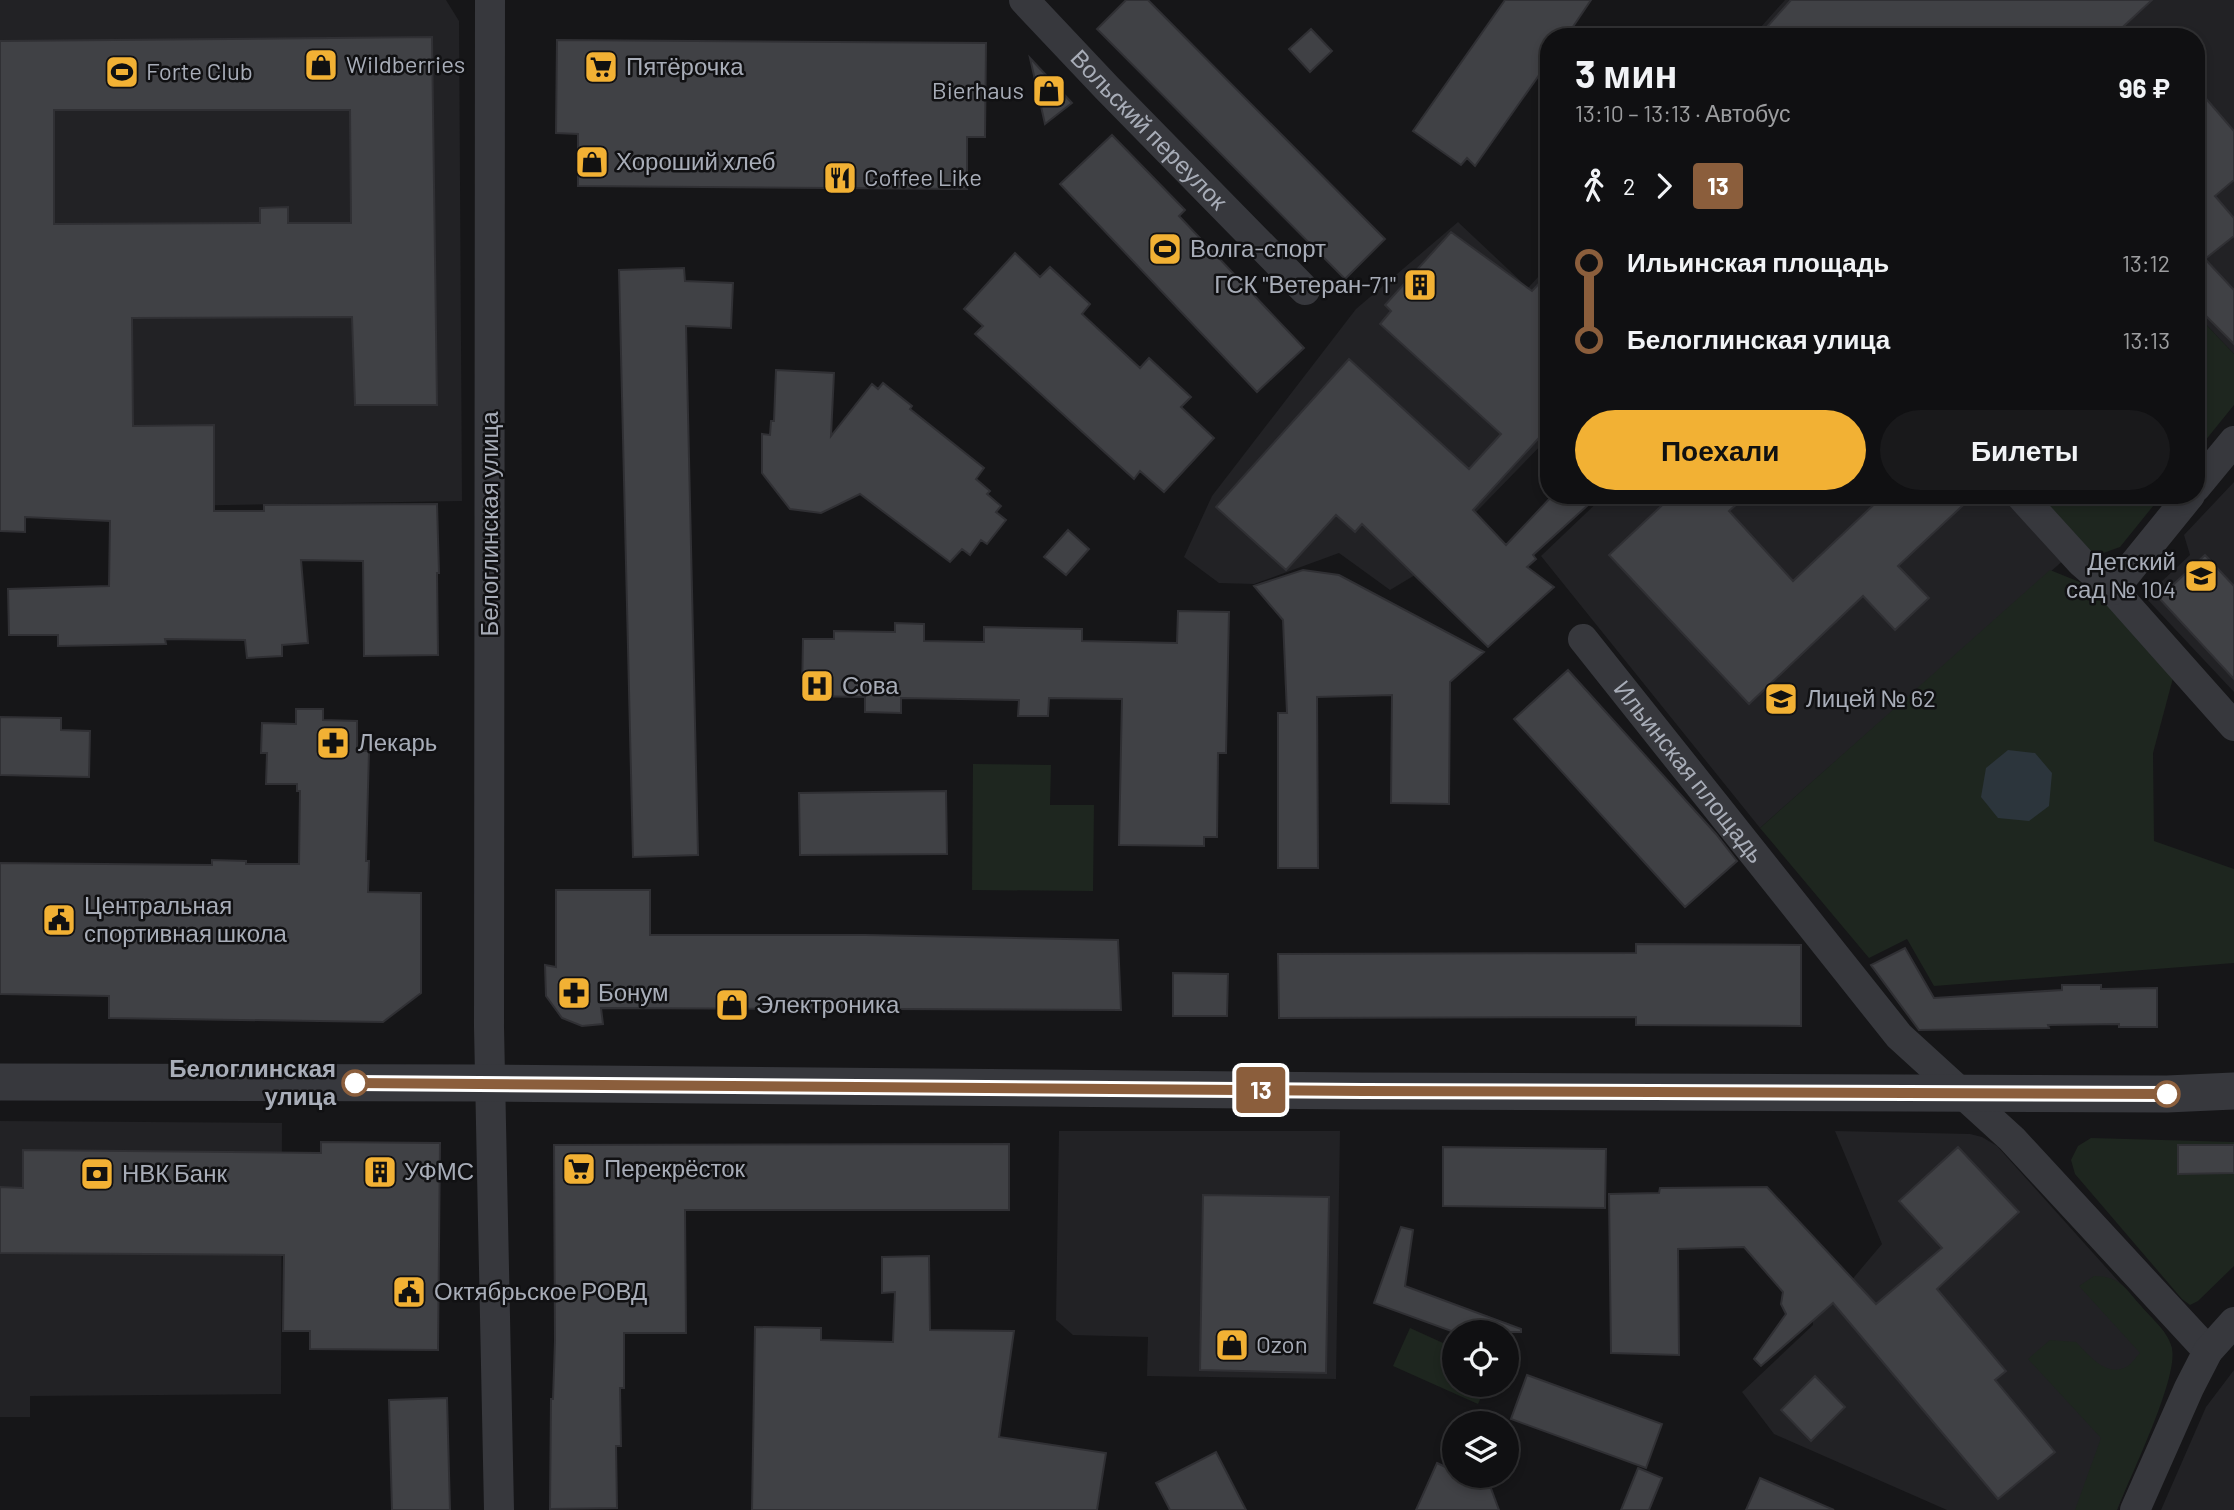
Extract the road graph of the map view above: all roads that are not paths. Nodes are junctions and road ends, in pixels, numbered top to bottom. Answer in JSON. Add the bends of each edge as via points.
{"nodes":[{"id":1,"x":490,"y":0,"type":"edge"},
{"id":2,"x":1024,"y":0,"type":"edge"},
{"id":3,"x":1305,"y":290,"type":"dead end"},
{"id":4,"x":2234,"y":441,"type":"edge"},
{"id":5,"x":2205,"y":476,"type":"edge"},
{"id":6,"x":2028,"y":504,"type":"edge"},
{"id":7,"x":2183,"y":504,"type":"edge"},
{"id":8,"x":2113,"y":590,"type":"junction"},
{"id":9,"x":1583,"y":639,"type":"dead end"},
{"id":10,"x":2234,"y":726,"type":"edge"},
{"id":11,"x":0,"y":1082,"type":"edge"},
{"id":12,"x":490,"y":1083,"type":"junction"},
{"id":13,"x":2234,"y":1091,"type":"edge"},
{"id":14,"x":1961,"y":1092,"type":"junction"},
{"id":15,"x":2234,"y":1322,"type":"edge"},
{"id":16,"x":2208,"y":1351,"type":"junction"},
{"id":17,"x":499,"y":1510,"type":"edge"},
{"id":18,"x":2135,"y":1510,"type":"edge"}],
"edges":[{"from":1,"to":12,"type":"street","name":"Белоглинская улица"},
{"from":2,"to":3,"type":"street","name":"Вольский переулок"},
{"from":4,"to":5,"type":"street"},
{"from":6,"to":8,"type":"street"},
{"from":7,"to":8,"type":"street"},
{"from":8,"to":10,"type":"street"},
{"from":9,"to":14,"type":"street","name":"Ильинская площадь","via":[[1899,1036]]},
{"from":11,"to":12,"type":"street"},
{"from":12,"to":14,"type":"street"},
{"from":12,"to":17,"type":"street","name":"Белоглинская улица"},
{"from":13,"to":14,"type":"street"},
{"from":14,"to":16,"type":"street","name":"Ильинская площадь","via":[[2012,1139]]},
{"from":15,"to":16,"type":"street"},
{"from":16,"to":18,"type":"street"}]}
